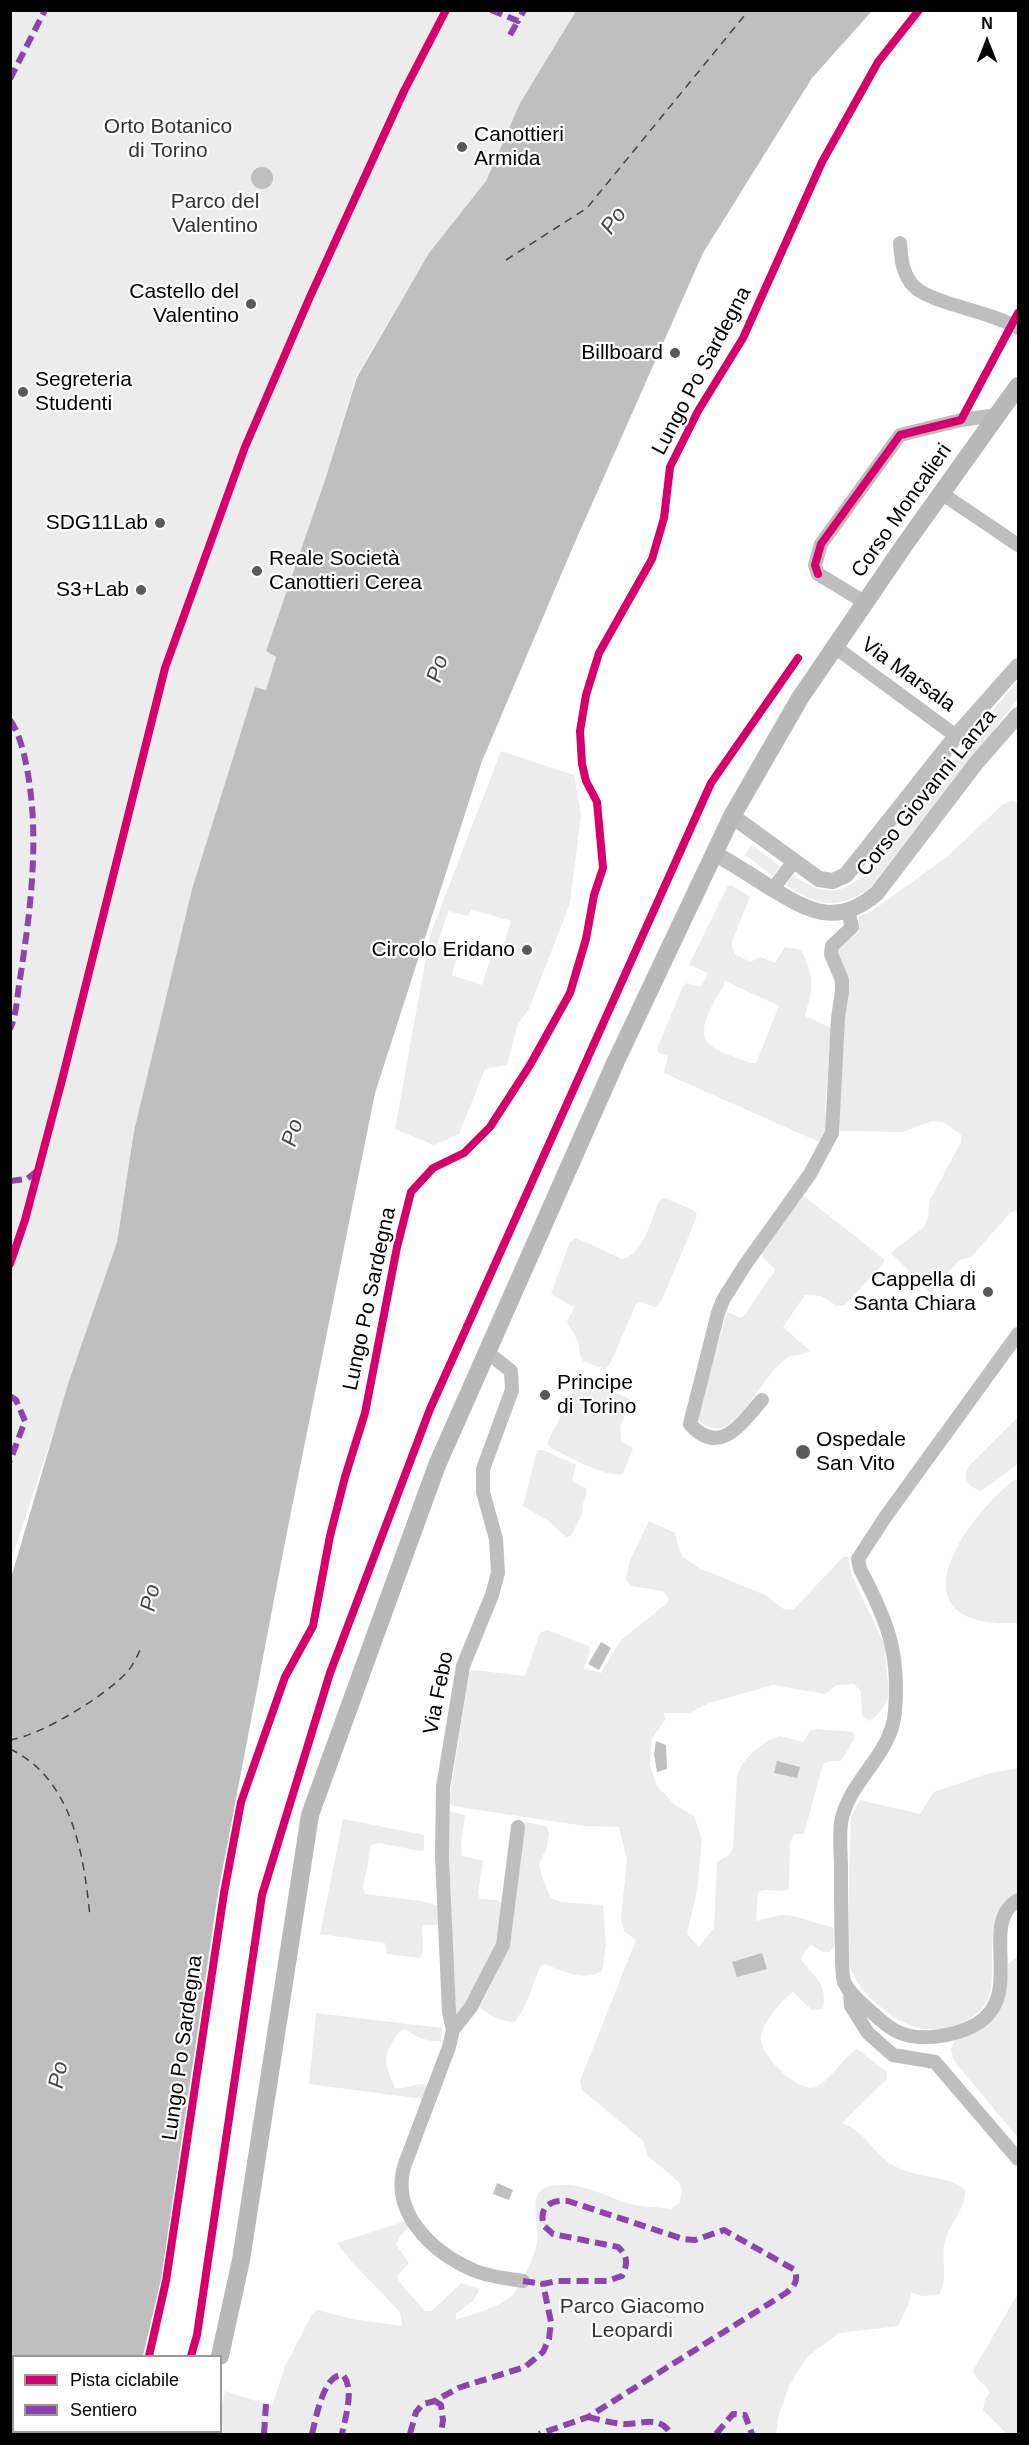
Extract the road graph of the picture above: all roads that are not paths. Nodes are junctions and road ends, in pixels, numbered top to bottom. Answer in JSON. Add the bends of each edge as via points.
{"nodes":[{"id":1,"x":900,"y":243,"type":"dead end"},
{"id":2,"x":1018,"y":328,"type":"edge"},
{"id":3,"x":1018,"y":386,"type":"edge"},
{"id":4,"x":997,"y":416,"type":"junction"},
{"id":5,"x":940,"y":493,"type":"junction"},
{"id":6,"x":1018,"y":545,"type":"edge"},
{"id":7,"x":866,"y":603,"type":"junction"},
{"id":8,"x":836,"y":647,"type":"junction"},
{"id":9,"x":1018,"y":666,"type":"edge"},
{"id":10,"x":1018,"y":715,"type":"edge"},
{"id":11,"x":956,"y":736,"type":"junction"},
{"id":12,"x":732,"y":816,"type":"junction"},
{"id":13,"x":714,"y":853,"type":"junction"},
{"id":14,"x":794,"y":861,"type":"junction"},
{"id":15,"x":773,"y":889,"type":"junction"},
{"id":16,"x":848,"y":911,"type":"junction"},
{"id":17,"x":1018,"y":1334,"type":"edge"},
{"id":18,"x":487,"y":1352,"type":"junction"},
{"id":19,"x":762,"y":1400,"type":"dead end"},
{"id":20,"x":518,"y":1827,"type":"dead end"},
{"id":21,"x":1018,"y":1900,"type":"edge"},
{"id":22,"x":850,"y":1992,"type":"junction"},
{"id":23,"x":453,"y":2030,"type":"junction"},
{"id":24,"x":1018,"y":2159,"type":"edge"},
{"id":25,"x":523,"y":2280,"type":"dead end"},
{"id":26,"x":220,"y":2355,"type":"edge"}],
"edges":[{"from":1,"to":2,"type":"street","via":[[903,267],[911,284],[923,295],[994,315]]},
{"from":3,"to":4,"type":"main road","name":"Corso Moncalieri"},
{"from":4,"to":5,"type":"main road","name":"Corso Moncalieri"},
{"from":4,"to":7,"type":"street","name":"Corso Moncalieri","via":[[900,435],[821,544],[815,564],[818,574]]},
{"from":5,"to":6,"type":"street"},
{"from":5,"to":7,"type":"main road","name":"Corso Moncalieri"},
{"from":7,"to":8,"type":"main road","name":"Corso Moncalieri"},
{"from":8,"to":11,"type":"street","name":"Via Marsala"},
{"from":8,"to":12,"type":"main road","name":"Corso Moncalieri","via":[[800,698]]},
{"from":9,"to":11,"type":"street","name":"Corso Giovanni Lanza"},
{"from":10,"to":16,"type":"street","name":"Corso Giovanni Lanza","via":[[877,893],[865,904]]},
{"from":11,"to":14,"type":"street","name":"Corso Giovanni Lanza","via":[[846,875],[833,881],[819,879]]},
{"from":12,"to":13,"type":"main road","name":"Corso Moncalieri"},
{"from":12,"to":14,"type":"street","name":"Corso Giovanni Lanza"},
{"from":13,"to":15,"type":"street","name":"Corso Giovanni Lanza"},
{"from":13,"to":18,"type":"main road","name":"Corso Moncalieri","via":[[616,1061]]},
{"from":14,"to":15,"type":"street"},
{"from":15,"to":16,"type":"street","name":"Corso Giovanni Lanza","via":[[808,910],[829,914]]},
{"from":16,"to":19,"type":"street","via":[[852,927],[832,946],[831,954],[842,980],[832,1133],[810,1174],[723,1300],[690,1424],[699,1434],[730,1435]]},
{"from":17,"to":22,"type":"street","via":[[858,1559],[891,1634],[896,1713],[884,1750],[856,1786],[841,1823],[842,1967]]},
{"from":18,"to":23,"type":"street","name":"Via Febo","via":[[511,1371],[512,1390],[483,1469],[483,1492],[496,1539],[498,1573],[463,1666],[443,1787],[442,1857]]},
{"from":18,"to":26,"type":"main road","name":"Corso Moncalieri","via":[[437,1465],[310,1815],[241,2260]]},
{"from":20,"to":23,"type":"street","name":"Via Febo","via":[[502,1945],[471,2007]]},
{"from":21,"to":22,"type":"street","via":[[1002,1921],[999,1997],[991,2012],[976,2024],[945,2036],[898,2032]]},
{"from":22,"to":24,"type":"street","via":[[851,2006],[868,2033],[893,2055],[935,2062]]},
{"from":23,"to":25,"type":"street","name":"Via Febo","via":[[401,2176],[402,2199],[414,2222],[439,2250],[472,2270]]}]}
